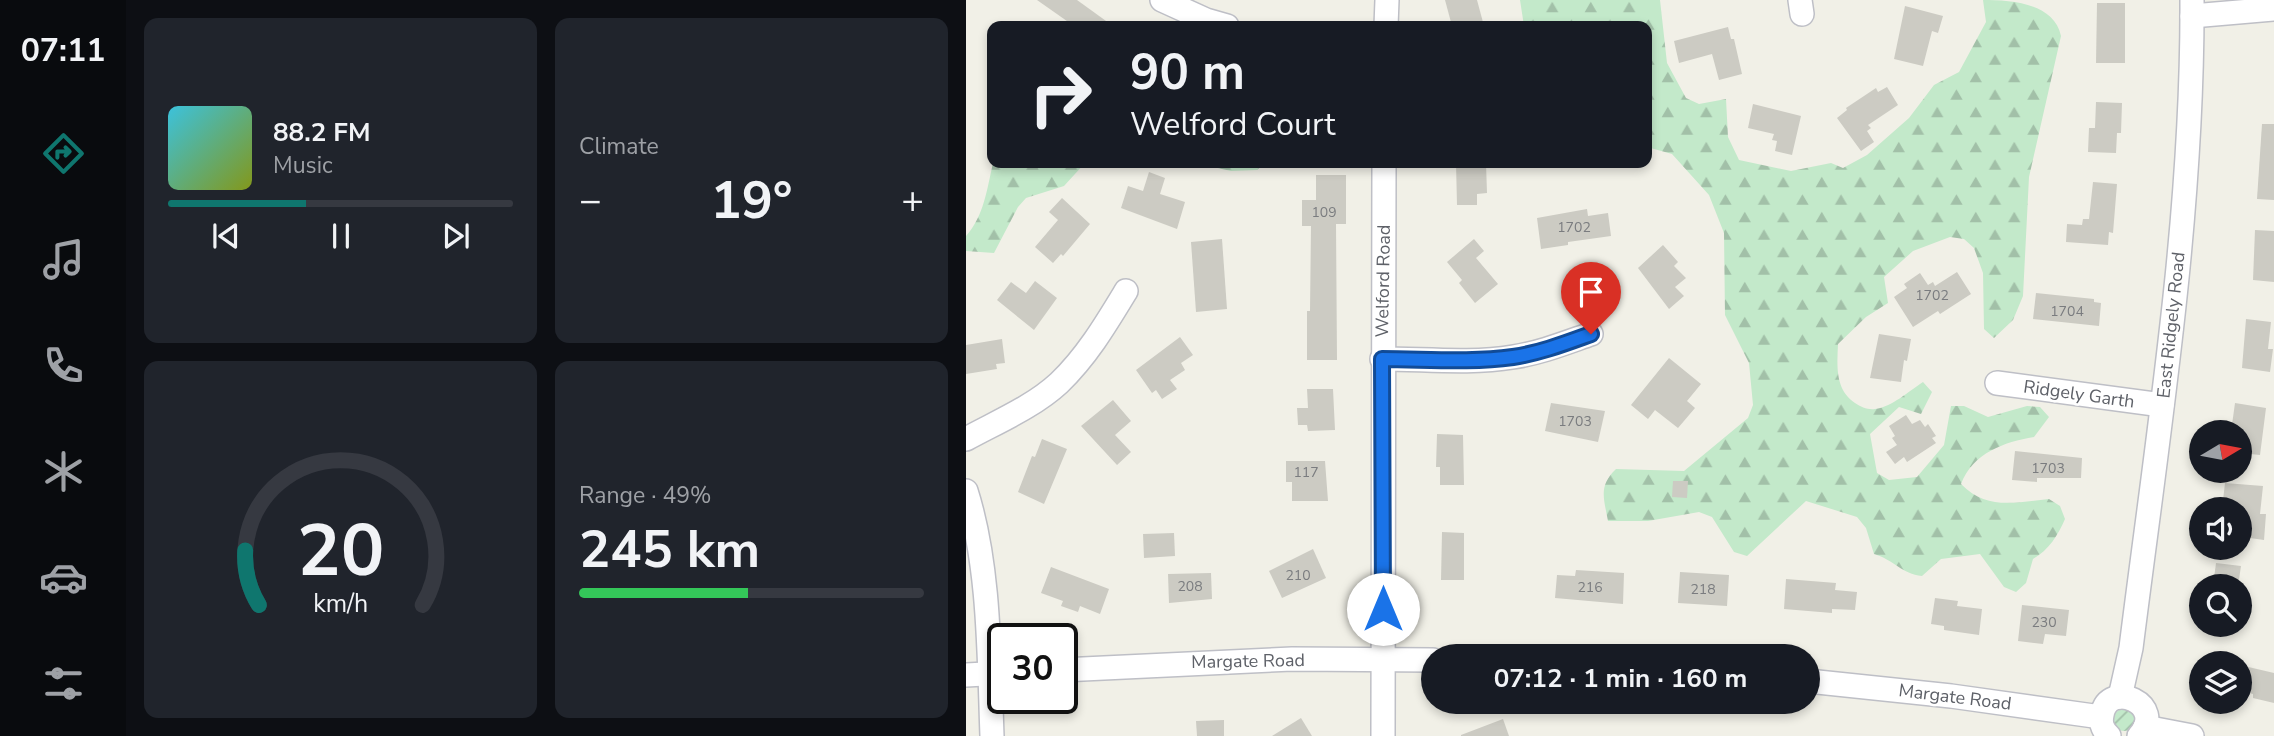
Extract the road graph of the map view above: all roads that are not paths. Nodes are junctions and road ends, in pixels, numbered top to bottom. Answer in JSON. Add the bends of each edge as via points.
{"nodes":[{"id":1,"x":1163,"y":0,"type":"edge"},
{"id":2,"x":1387,"y":0,"type":"edge"},
{"id":3,"x":2192,"y":8,"type":"edge"},
{"id":4,"x":2274,"y":9,"type":"edge"},
{"id":5,"x":1210,"y":21,"type":"edge"},
{"id":6,"x":1386,"y":21,"type":"edge"},
{"id":7,"x":1384,"y":168,"type":"edge"},
{"id":8,"x":1126,"y":291,"type":"dead end"},
{"id":9,"x":1591,"y":334,"type":"dead end"},
{"id":10,"x":1382,"y":359,"type":"junction"},
{"id":11,"x":1997,"y":383,"type":"dead end"},
{"id":12,"x":2162,"y":405,"type":"junction"},
{"id":13,"x":966,"y":439,"type":"edge"},
{"id":14,"x":966,"y":491,"type":"edge"},
{"id":15,"x":989,"y":623,"type":"edge"},
{"id":16,"x":1384,"y":660,"type":"junction"},
{"id":17,"x":1421,"y":660,"type":"edge"},
{"id":18,"x":1078,"y":669,"type":"edge"},
{"id":19,"x":987,"y":674,"type":"edge"},
{"id":20,"x":966,"y":675,"type":"edge"},
{"id":21,"x":1820,"y":682,"type":"edge"},
{"id":22,"x":2128,"y":699,"type":"junction"},
{"id":23,"x":993,"y":714,"type":"edge"},
{"id":24,"x":2105,"y":727,"type":"edge"},
{"id":25,"x":2142,"y":732,"type":"edge"},
{"id":26,"x":992,"y":736,"type":"edge"},
{"id":27,"x":1382,"y":736,"type":"edge"},
{"id":28,"x":2192,"y":736,"type":"edge"}],
"edges":[{"from":1,"to":5,"type":"street"},
{"from":2,"to":6,"type":"street"},
{"from":3,"to":4,"type":"street"},
{"from":3,"to":12,"type":"street","name":"East Ridgely Road","via":[[2183,206]]},
{"from":7,"to":10,"type":"street","name":"Welford Road"},
{"from":8,"to":13,"type":"street","via":[[1098,336],[1057,384]]},
{"from":9,"to":10,"type":"street","via":[[1513,357]]},
{"from":10,"to":16,"type":"street","name":"Welford Road"},
{"from":11,"to":12,"type":"street","name":"Ridgely Garth"},
{"from":12,"to":22,"type":"street","name":"East Ridgely Road"},
{"from":14,"to":15,"type":"street"},
{"from":16,"to":17,"type":"street","name":"Margate Road"},
{"from":16,"to":18,"type":"street","name":"Margate Road","via":[[1197,662]]},
{"from":16,"to":27,"type":"street","name":"Welford Road"},
{"from":19,"to":20,"type":"street"},
{"from":21,"to":24,"type":"street","name":"Margate Road","via":[[1975,699]]},
{"from":22,"to":24,"type":"street","via":[[2107,704]]},
{"from":22,"to":25,"type":"street","name":"East Ridgely Road","via":[[2146,713]]},
{"from":23,"to":26,"type":"street"},
{"from":25,"to":28,"type":"street"}]}
